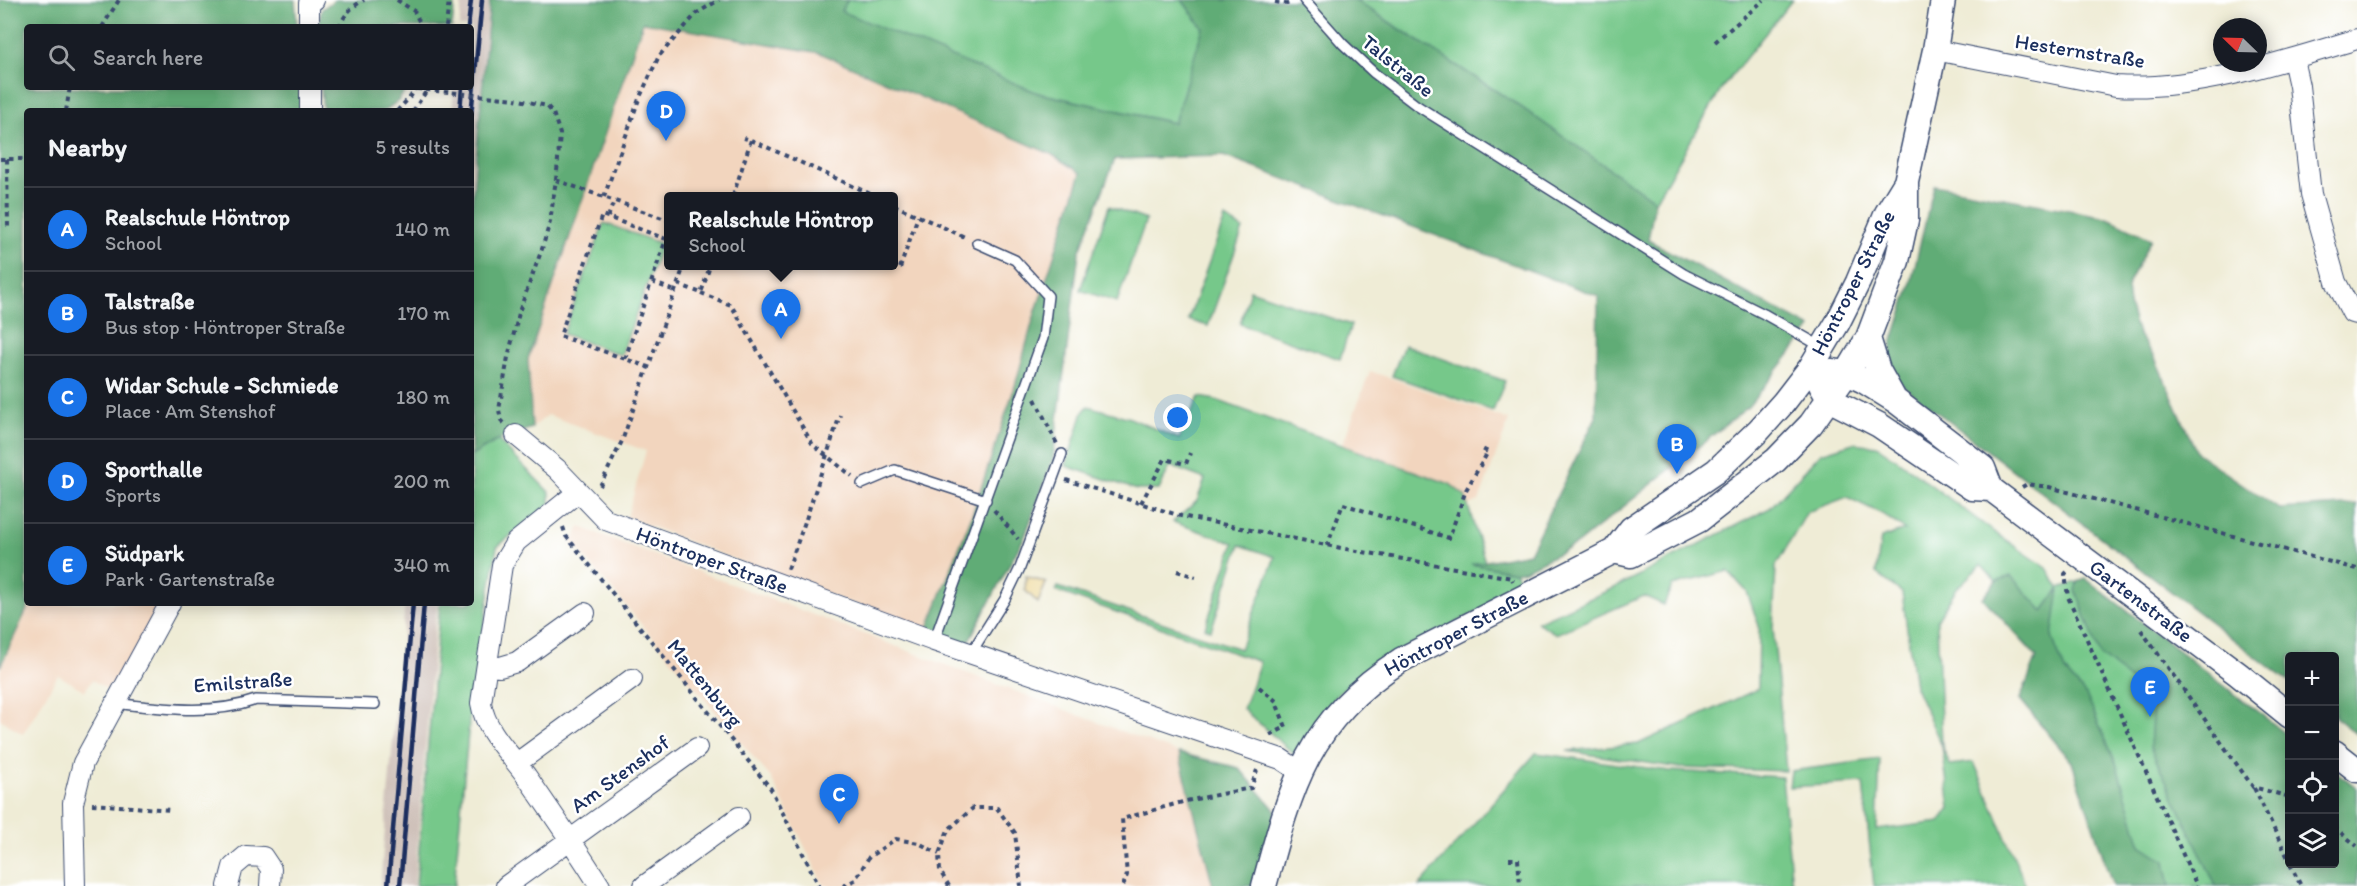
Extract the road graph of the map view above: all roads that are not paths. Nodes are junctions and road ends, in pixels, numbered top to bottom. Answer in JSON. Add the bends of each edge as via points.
{"nodes":[{"id":1,"x":1304,"y":0,"type":"edge"},
{"id":2,"x":1943,"y":0,"type":"edge"},
{"id":3,"x":310,"y":1,"type":"edge"},
{"id":4,"x":309,"y":24,"type":"edge"},
{"id":5,"x":2357,"y":39,"type":"edge"},
{"id":6,"x":1935,"y":50,"type":"junction"},
{"id":7,"x":2293,"y":59,"type":"junction"},
{"id":8,"x":309,"y":90,"type":"edge"},
{"id":9,"x":310,"y":108,"type":"edge"},
{"id":10,"x":1906,"y":182,"type":"junction"},
{"id":11,"x":977,"y":243,"type":"road end"},
{"id":12,"x":2357,"y":314,"type":"edge"},
{"id":13,"x":1868,"y":338,"type":"junction"},
{"id":14,"x":1816,"y":357,"type":"junction"},
{"id":15,"x":1847,"y":373,"type":"junction"},
{"id":16,"x":1829,"y":399,"type":"junction"},
{"id":17,"x":1896,"y":401,"type":"junction"},
{"id":18,"x":516,"y":435,"type":"road end"},
{"id":19,"x":1062,"y":454,"type":"dead end"},
{"id":20,"x":862,"y":484,"type":"road end"},
{"id":21,"x":1998,"y":494,"type":"junction"},
{"id":22,"x":584,"y":498,"type":"junction"},
{"id":23,"x":986,"y":500,"type":"junction"},
{"id":24,"x":1614,"y":551,"type":"junction"},
{"id":25,"x":168,"y":606,"type":"edge"},
{"id":26,"x":585,"y":613,"type":"dead end"},
{"id":27,"x":934,"y":640,"type":"junction"},
{"id":28,"x":971,"y":653,"type":"junction"},
{"id":29,"x":487,"y":666,"type":"junction"},
{"id":30,"x":632,"y":679,"type":"dead end"},
{"id":31,"x":114,"y":703,"type":"junction"},
{"id":32,"x":375,"y":704,"type":"dead end"},
{"id":33,"x":2285,"y":713,"type":"edge"},
{"id":34,"x":697,"y":748,"type":"dead end"},
{"id":35,"x":2339,"y":756,"type":"edge"},
{"id":36,"x":517,"y":763,"type":"junction"},
{"id":37,"x":2357,"y":770,"type":"edge"},
{"id":38,"x":1299,"y":771,"type":"junction"},
{"id":39,"x":739,"y":817,"type":"dead end"},
{"id":40,"x":571,"y":839,"type":"junction"},
{"id":41,"x":268,"y":884,"type":"edge"},
{"id":42,"x":75,"y":886,"type":"edge"},
{"id":43,"x":228,"y":886,"type":"edge"},
{"id":44,"x":506,"y":886,"type":"edge"},
{"id":45,"x":600,"y":886,"type":"edge"},
{"id":46,"x":644,"y":886,"type":"edge"},
{"id":47,"x":1264,"y":886,"type":"edge"}],
"edges":[{"from":1,"to":14,"type":"lane","name":"Talstraße","via":[[1343,44],[1416,105],[1684,274],[1764,314]]},
{"from":2,"to":6,"type":"street","name":"Höntroper Straße"},
{"from":3,"to":4,"type":"street"},
{"from":5,"to":7,"type":"street","name":"Hesternstraße"},
{"from":6,"to":7,"type":"street","name":"Hesternstraße","via":[[2116,86],[2142,87],[2174,86]]},
{"from":6,"to":10,"type":"street","name":"Höntroper Straße"},
{"from":7,"to":12,"type":"street","via":[[2311,194],[2336,282],[2352,313]]},
{"from":8,"to":9,"type":"street"},
{"from":10,"to":13,"type":"street","name":"Höntroper Straße","via":[[1906,219],[1897,261]]},
{"from":10,"to":14,"type":"street","name":"Höntroper Straße","via":[[1887,213],[1858,282]]},
{"from":11,"to":23,"type":"lane","via":[[1015,260],[1048,296],[1043,338]]},
{"from":13,"to":15,"type":"street","name":"Höntroper Straße"},
{"from":13,"to":17,"type":"street","name":"Gartenstraße","via":[[1878,370]]},
{"from":14,"to":15,"type":"street","name":"Gartenstraße"},
{"from":14,"to":16,"type":"street"},
{"from":14,"to":24,"type":"street","name":"Höntroper Straße","via":[[1759,430],[1716,471],[1631,529]]},
{"from":15,"to":16,"type":"street","name":"Höntroper Straße"},
{"from":15,"to":17,"type":"street","name":"Gartenstraße"},
{"from":16,"to":21,"type":"street","name":"Gartenstraße","via":[[1879,425],[1972,488]]},
{"from":16,"to":24,"type":"street","name":"Höntroper Straße","via":[[1776,460],[1699,519],[1631,555]]},
{"from":17,"to":21,"type":"street","name":"Gartenstraße","via":[[1983,468]]},
{"from":18,"to":22,"type":"street","name":"Höntroper Straße"},
{"from":19,"to":28,"type":"lane","via":[[1020,568]]},
{"from":20,"to":23,"type":"lane","via":[[896,470]]},
{"from":21,"to":33,"type":"street","name":"Gartenstraße"},
{"from":22,"to":27,"type":"street","name":"Höntroper Straße","via":[[613,523]]},
{"from":22,"to":29,"type":"street","name":"Am Stenshof","via":[[558,508],[516,542],[502,565]]},
{"from":23,"to":27,"type":"lane"},
{"from":24,"to":38,"type":"street","name":"Höntroper Straße","via":[[1382,672],[1332,720]]},
{"from":25,"to":31,"type":"street"},
{"from":26,"to":29,"type":"street","via":[[517,663]]},
{"from":27,"to":28,"type":"street","name":"Höntroper Straße"},
{"from":28,"to":38,"type":"street","name":"Höntroper Straße","via":[[1281,759]]},
{"from":29,"to":36,"type":"street","name":"Am Stenshof","via":[[481,703],[483,717]]},
{"from":30,"to":36,"type":"street"},
{"from":31,"to":32,"type":"lane","name":"Emilstraße","via":[[177,710],[242,705],[256,700]]},
{"from":31,"to":42,"type":"street","via":[[76,783]]},
{"from":34,"to":40,"type":"street","name":"Am Stenshof"},
{"from":35,"to":37,"type":"street"},
{"from":36,"to":40,"type":"street","name":"Am Stenshof"},
{"from":38,"to":47,"type":"street","name":"Höntroper Straße"},
{"from":39,"to":46,"type":"street"},
{"from":40,"to":44,"type":"street","name":"Am Stenshof"},
{"from":40,"to":45,"type":"street","name":"Am Stenshof"},
{"from":41,"to":43,"type":"street","via":[[271,868],[263,857],[246,856],[233,867]]}]}
